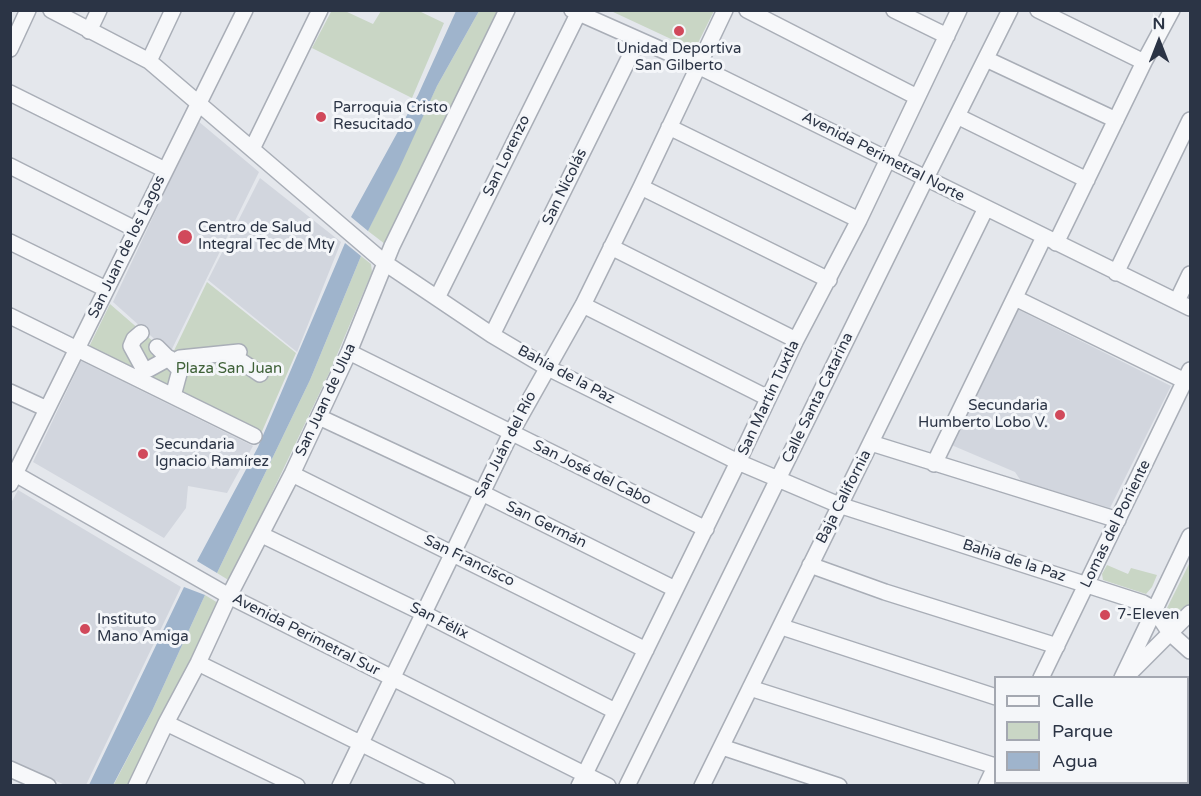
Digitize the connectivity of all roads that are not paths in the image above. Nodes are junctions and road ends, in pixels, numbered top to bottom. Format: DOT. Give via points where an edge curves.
graph roads {
  1 [pos="28,10"];
  2 [pos="51,10"];
  3 [pos="99,10"];
  4 [pos="173,10"];
  5 [pos="245,10"];
  6 [pos="320,10"];
  7 [pos="507,10"];
  8 [pos="725,10"];
  9 [pos="747,10"];
  10 [pos="894,10"];
  11 [pos="960,10"];
  12 [pos="1010,10"];
  13 [pos="1038,10"];
  14 [pos="1172,10"];
  15 [pos="575,12"];
  16 [pos="89,31"];
  17 [pos="947,36"];
  18 [pos="638,40"];
  19 [pos="10,49"];
  20 [pos="986,59"];
  21 [pos="148,61"];
  22 [pos="1144,62"];
  23 [pos="699,66"];
  24 [pos="10,93"];
  25 [pos="917,97"];
  26 [pos="199,102"];
  27 [pos="957,116"];
  28 [pos="1116,120"];
  29 [pos="1191,120"];
  30 [pos="669,127"];
  31 [pos="252,149"];
  32 [pos="889,159"];
  33 [pos="10,166"];
  34 [pos="165,170"];
  35 [pos="926,178"];
  36 [pos="1087,180"];
  37 [pos="641,187"];
  38 [pos="986,208"];
  39 [pos="859,220"];
  40 [pos="135,229"];
  41 [pos="1050,240"];
  42 [pos="10,242"];
  43 [pos="611,247"];
  44 [pos="386,263"];
  45 [pos="1116,273"];
  46 [pos="1191,274"];
  47 [pos="829,280"];
  48 [pos="106,289"];
  49 [pos="436,298"];
  50 [pos="1015,298"];
  51 [pos="583,305"];
  52 [pos="1184,305"];
  53 [pos="10,316"];
  54 [pos="141,333"];
  55 [pos="492,335"];
  56 [pos="796,340"];
  57 [pos="157,347"];
  58 [pos="76,349"];
  59 [pos="349,352"];
  60 [pos="171,360"];
  61 [pos="546,367"];
  62 [pos="260,374"];
  63 [pos="1188,376"];
  64 [pos="10,392"];
  65 [pos="173,396"];
  66 [pos="768,398"];
  67 [pos="47,409"];
  68 [pos="319,417"];
  69 [pos="512,433"];
  70 [pos="254,436"];
  71 [pos="871,443"];
  72 [pos="738,462"];
  73 [pos="934,464"];
  74 [pos="292,474"];
  75 [pos="12,476"];
  76 [pos="778,478"];
  77 [pos="482,493"];
  78 [pos="839,505"];
  79 [pos="1118,520"];
  80 [pos="705,529"];
  81 [pos="262,535"];
  82 [pos="1191,536"];
  83 [pos="453,553"];
  84 [pos="810,565"];
  85 [pos="1086,585"];
  86 [pos="675,589"];
  87 [pos="229,596"];
  88 [pos="1155,609"];
  89 [pos="423,613"];
  90 [pos="1191,613"];
  91 [pos="782,627"];
  92 [pos="1170,633"];
  93 [pos="1057,646"];
  94 [pos="646,650"];
  95 [pos="1191,651"];
  96 [pos="198,663"];
  97 [pos="1042,676"];
  98 [pos="1125,676"];
  99 [pos="1126,676"];
  100 [pos="392,678"];
  101 [pos="750,688"];
  102 [pos="994,696"];
  103 [pos="615,711"];
  104 [pos="166,723"];
  105 [pos="361,744"];
  106 [pos="722,747"];
  107 [pos="994,766"];
  108 [pos="994,768"];
  109 [pos="10,769"];
  110 [pos="582,780"];
  111 [pos="48,786"];
  112 [pos="136,786"];
  113 [pos="297,786"];
  114 [pos="340,786"];
  115 [pos="447,786"];
  116 [pos="608,786"];
  117 [pos="627,786"];
  118 [pos="702,786"];
  119 [pos="839,786"];
  120 [pos="986,786"];
  1 -- 19 [label="street"];
  2 -- 16 [label="street, Bahía de la Paz"];
  3 -- 16 [label="street"];
  4 -- 21 [label="street"];
  5 -- 26 [label="street, San Juan de los Lagos"];
  6 -- 31 [label="street"];
  7 -- 44 [label="street, San Juan de Ulua"];
  8 -- 23 [label="street, San Juán del Río"];
  9 -- 25 [label="street"];
  10 -- 17 [label="street"];
  11 -- 17 [label="street, San Martín Tuxtla"];
  12 -- 20 [label="street, Calle Santa Catarina"];
  13 -- 22 [label="street"];
  14 -- 22 [label="street"];
  15 -- 18 [label="street, Avenida Perimetral Norte"];
  15 -- 49 [label="street, San Lorenzo"];
  16 -- 21 [label="street, Bahía de la Paz"];
  17 -- 25 [label="street, San Martín Tuxtla"];
  18 -- 23 [label="street, Avenida Perimetral Norte"];
  18 -- 55 [label="street, San Nicolás"];
  20 -- 27 [label="street, Calle Santa Catarina"];
  20 -- 28 [label="street"];
  21 -- 26 [label="street, Bahía de la Paz"];
  22 -- 28 [label="street"];
  23 -- 30 [label="street, San Juán del Río"];
  23 -- 32 [label="street, Avenida Perimetral Norte"];
  24 -- 34 [label="street"];
  25 -- 32 [label="street, San Martín Tuxtla"];
  26 -- 31 [label="street, Bahía de la Paz"];
  26 -- 34 [label="street, San Juan de los Lagos"];
  27 -- 35 [label="street, Calle Santa Catarina"];
  27 -- 36 [label="street"];
  28 -- 36 [label="street"];
  29 -- 45 [label="street"];
  30 -- 37 [label="street, San Juán del Río"];
  30 -- 39 [label="street"];
  31 -- 44 [label="street, Bahía de la Paz"];
  32 -- 35 [label="street, Avenida Perimetral Norte"];
  32 -- 39 [label="street, San Martín Tuxtla"];
  33 -- 40 [label="street"];
  34 -- 40 [label="street, San Juan de los Lagos"];
  35 -- 38 [label="street, Avenida Perimetral Norte"];
  35 -- 76 [label="street, Calle Santa Catarina"];
  36 -- 41 [label="street"];
  37 -- 43 [label="street, San Juán del Río"];
  37 -- 47 [label="street"];
  38 -- 41 [label="street, Avenida Perimetral Norte"];
  38 -- 71 [label="street, Baja California"];
  39 -- 47 [label="street, San Martín Tuxtla"];
  40 -- 48 [label="street, San Juan de los Lagos"];
  41 -- 45 [label="street, Avenida Perimetral Norte"];
  41 -- 50 [label="street"];
  42 -- 48 [label="street"];
  43 -- 51 [label="street, San Juán del Río"];
  43 -- 56 [label="street"];
  44 -- 49 [label="street, Bahía de la Paz"];
  44 -- 59 [label="street, San Juan de Ulua"];
  45 -- 52 [label="street, Avenida Perimetral Norte"];
  46 -- 52 [label="street"];
  47 -- 56 [label="street, San Martín Tuxtla"];
  48 -- 58 [label="street, San Juan de los Lagos"];
  49 -- 55 [label="street, Bahía de la Paz"];
  50 -- 63 [label="street"];
  50 -- 73 [label="street"];
  51 -- 61 [label="street, San Juán del Río"];
  51 -- 66 [label="street"];
  53 -- 58 [label="street"];
  54 -- 60 [label="street" via="131,346 143,368"];
  55 -- 61 [label="street, Bahía de la Paz"];
  56 -- 66 [label="street, San Martín Tuxtla"];
  57 -- 60 [label="street"];
  58 -- 65 [label="street"];
  58 -- 67 [label="street, San Juan de los Lagos"];
  59 -- 68 [label="street, San Juan de Ulua"];
  59 -- 69 [label="street, San José del Cabo"];
  60 -- 62 [label="street" via="234,353"];
  60 -- 65 [label="street" via="180,370"];
  61 -- 69 [label="street, San Juán del Río"];
  61 -- 72 [label="street, Bahía de la Paz"];
  63 -- 79 [label="street, Lomas del Poniente"];
  64 -- 67 [label="street"];
  65 -- 70 [label="street"];
  66 -- 72 [label="street, San Martín Tuxtla"];
  67 -- 75 [label="street, San Juan de los Lagos"];
  68 -- 74 [label="street, San Juan de Ulua"];
  68 -- 77 [label="street, San Germán"];
  69 -- 77 [label="street, San Juán del Río"];
  69 -- 80 [label="street, San José del Cabo"];
  71 -- 73 [label="street"];
  71 -- 78 [label="street, Baja California"];
  72 -- 76 [label="street, Bahía de la Paz"];
  72 -- 80 [label="street, San Martín Tuxtla"];
  73 -- 79 [label="street"];
  74 -- 81 [label="street, San Juan de Ulua"];
  74 -- 83 [label="street, San Francisco"];
  75 -- 87 [label="street, Avenida Perimetral Sur"];
  76 -- 78 [label="street, Bahía de la Paz"];
  76 -- 117 [label="street, Calle Santa Catarina"];
  77 -- 83 [label="street, San Juán del Río"];
  77 -- 86 [label="street, San Germán"];
  78 -- 84 [label="street, Baja California"];
  78 -- 85 [label="street, Bahía de la Paz"];
  79 -- 85 [label="street, Lomas del Poniente"];
  80 -- 86 [label="street, San Martín Tuxtla"];
  81 -- 87 [label="street, San Juan de Ulua"];
  81 -- 89 [label="street, San Félix"];
  82 -- 88 [label="street"];
  83 -- 89 [label="street, San Juán del Río"];
  83 -- 94 [label="street, San Francisco"];
  84 -- 91 [label="street, Baja California"];
  84 -- 93 [label="street"];
  85 -- 88 [label="street, Bahía de la Paz"];
  85 -- 93 [label="street, Lomas del Poniente"];
  86 -- 94 [label="street, San Martín Tuxtla"];
  87 -- 96 [label="street, San Juan de Ulua"];
  87 -- 100 [label="street, Avenida Perimetral Sur"];
  88 -- 92 [label="street"];
  88 -- 98 [label="street"];
  89 -- 100 [label="street, San Juán del Río"];
  89 -- 103 [label="street, San Félix"];
  90 -- 92 [label="street"];
  91 -- 101 [label="street, Baja California"];
  91 -- 102 [label="street"];
  92 -- 95 [label="street"];
  92 -- 99 [label="street"];
  93 -- 97 [label="street, Lomas del Poniente"];
  94 -- 103 [label="street, San Martín Tuxtla"];
  96 -- 104 [label="street, San Juan de Ulua"];
  96 -- 105 [label="street"];
  100 -- 105 [label="street, San Juán del Río"];
  100 -- 110 [label="street, Avenida Perimetral Sur"];
  101 -- 106 [label="street, Baja California"];
  101 -- 107 [label="street"];
  103 -- 110 [label="street, San Martín Tuxtla"];
  104 -- 112 [label="street, San Juan de Ulua"];
  104 -- 113 [label="street"];
  105 -- 114 [label="street, San Juán del Río"];
  105 -- 115 [label="street"];
  106 -- 118 [label="street, Baja California"];
  106 -- 119 [label="street"];
  108 -- 120 [label="street"];
  109 -- 111 [label="street"];
  110 -- 116 [label="street, Avenida Perimetral Sur"];
}
